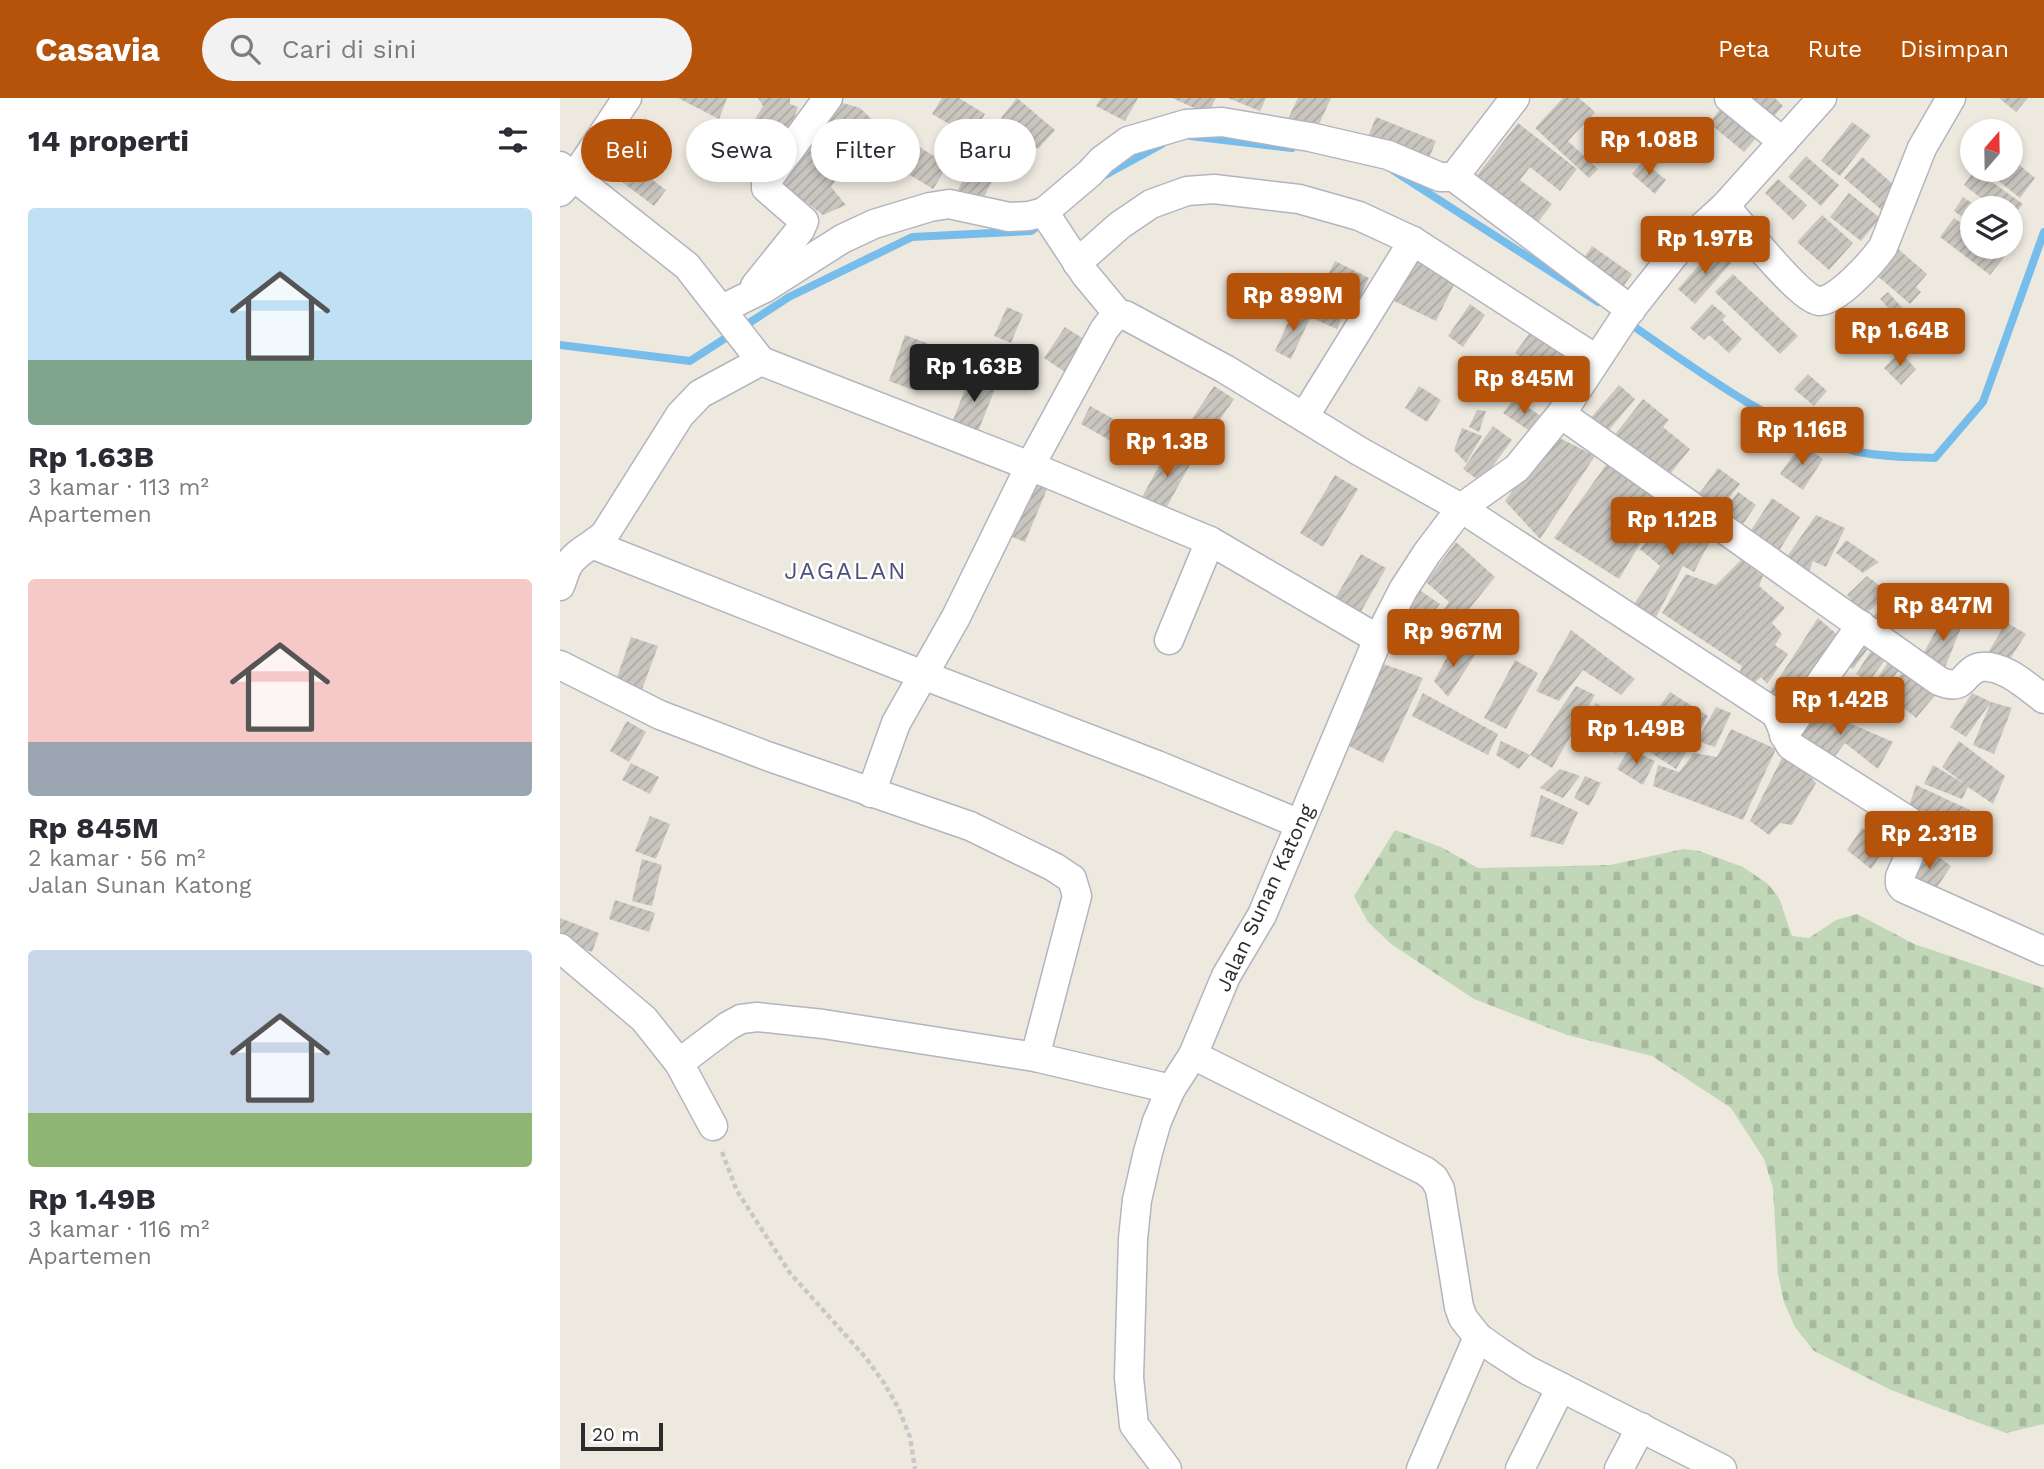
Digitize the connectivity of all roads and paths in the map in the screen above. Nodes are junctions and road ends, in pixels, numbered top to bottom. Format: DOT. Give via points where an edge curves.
graph roads {
  1 [pos="627,98"];
  2 [pos="828,98"];
  3 [pos="1515,98"];
  4 [pos="1729,98"];
  5 [pos="1822,98"];
  6 [pos="1951,98"];
  7 [pos="1783,142"];
  8 [pos="1454,177"];
  9 [pos="565,178"];
  10 [pos="1725,205"];
  11 [pos="1046,215"];
  12 [pos="1413,241"];
  13 [pos="1073,256"];
  14 [pos="732,308"];
  15 [pos="1629,312"];
  16 [pos="1119,315"];
  17 [pos="1600,355"];
  18 [pos="757,356"];
  19 [pos="1561,414"];
  20 [pos="1304,417"];
  21 [pos="1030,466"];
  22 [pos="1461,508"];
  23 [pos="1210,541"];
  24 [pos="594,545"];
  25 [pos="560,586"];
  26 [pos="1860,625"];
  27 [pos="1378,639"];
  28 [pos="1170,640"];
  29 [pos="560,665"];
  30 [pos="922,675"];
  31 [pos="2044,699"];
  32 [pos="1784,735"];
  33 [pos="871,793"];
  34 [pos="1300,824"];
  35 [pos="560,948"];
  36 [pos="2044,951"];
  37 [pos="1193,1055"];
  38 [pos="1035,1057"];
  39 [pos="679,1063"];
  40 [pos="1171,1089"];
  41 [pos="713,1126"];
  42 [pos="1478,1337"];
  43 [pos="1561,1387"];
  44 [pos="1640,1427"];
  45 [pos="915,1469"];
  46 [pos="1167,1469"];
  47 [pos="1421,1469"];
  48 [pos="1520,1469"];
  49 [pos="1619,1469"];
  50 [pos="1723,1469"];
  1 -- 9 [label="street"];
  2 -- 14 [label="street" via="765,182 766,188 804,221 800,230"];
  3 -- 8 [label="street"];
  4 -- 7 [label="street"];
  5 -- 7 [label="street, Jalan Sunan Katong"];
  6 -- 10 [label="street" via="1922,148 1875,260 1826,300 1809,297"];
  7 -- 10 [label="street, Jalan Sunan Katong"];
  8 -- 11 [label="street" via="1440,177 1388,155 1310,137 1222,122 1186,124 1128,141"];
  8 -- 15 [label="street"];
  9 -- 14 [label="street" via="687,266"];
  10 -- 15 [label="street, Jalan Sunan Katong" via="1681,246"];
  11 -- 13 [label="street"];
  11 -- 14 [label="street" via="1009,217 949,204 930,207 842,239"];
  12 -- 13 [label="street" via="1359,216 1310,201 1201,190 1151,204"];
  12 -- 17 [label="street"];
  12 -- 20 [label="street"];
  13 -- 16 [label="street"];
  14 -- 18 [label="street"];
  15 -- 17 [label="street, Jalan Sunan Katong"];
  16 -- 20 [label="street" via="1226,369"];
  16 -- 21 [label="street" via="1104,330"];
  17 -- 19 [label="street, Jalan Sunan Katong"];
  18 -- 21 [label="street"];
  18 -- 24 [label="street" via="701,394 680,415"];
  19 -- 22 [label="street, Jalan Sunan Katong" via="1517,468"];
  19 -- 26 [label="street"];
  20 -- 22 [label="street"];
  21 -- 23 [label="street"];
  21 -- 30 [label="street" via="956,617"];
  22 -- 27 [label="street, Jalan Sunan Katong" via="1403,590"];
  22 -- 32 [label="street" via="1775,712"];
  23 -- 27 [label="street"];
  23 -- 28 [label="street"];
  24 -- 25 [label="street" via="569,564"];
  24 -- 30 [label="street"];
  26 -- 31 [label="street" via="1939,681 1960,684 1977,668 1985,667 2011,675"];
  26 -- 32 [label="street"];
  27 -- 34 [label="street, Jalan Sunan Katong"];
  29 -- 33 [label="street" via="660,715"];
  30 -- 33 [label="street" via="896,723"];
  30 -- 34 [label="street"];
  32 -- 36 [label="street" via="1791,746 1909,821 1914,838 1900,877 1903,888"];
  33 -- 38 [label="street" via="970,826 1064,872 1076,884 1077,895"];
  34 -- 37 [label="street, Jalan Sunan Katong" via="1262,915 1226,976"];
  35 -- 39 [label="street" via="644,1019"];
  37 -- 40 [label="street, Jalan Sunan Katong"];
  37 -- 42 [label="street" via="1402,1157 1434,1178 1440,1189 1459,1307"];
  38 -- 39 [label="street" via="757,1017 728,1026"];
  38 -- 40 [label="street"];
  39 -- 41 [label="street"];
  40 -- 46 [label="street, Jalan Sunan Katong" via="1157,1121 1137,1200 1129,1366 1134,1425"];
  41 -- 45 [label="path" via="737,1191 790,1273 866,1357 898,1406 910,1437"];
  42 -- 43 [label="street"];
  42 -- 47 [label="street"];
  43 -- 44 [label="street"];
  43 -- 48 [label="street"];
  44 -- 49 [label="street"];
  44 -- 50 [label="street"];
}
